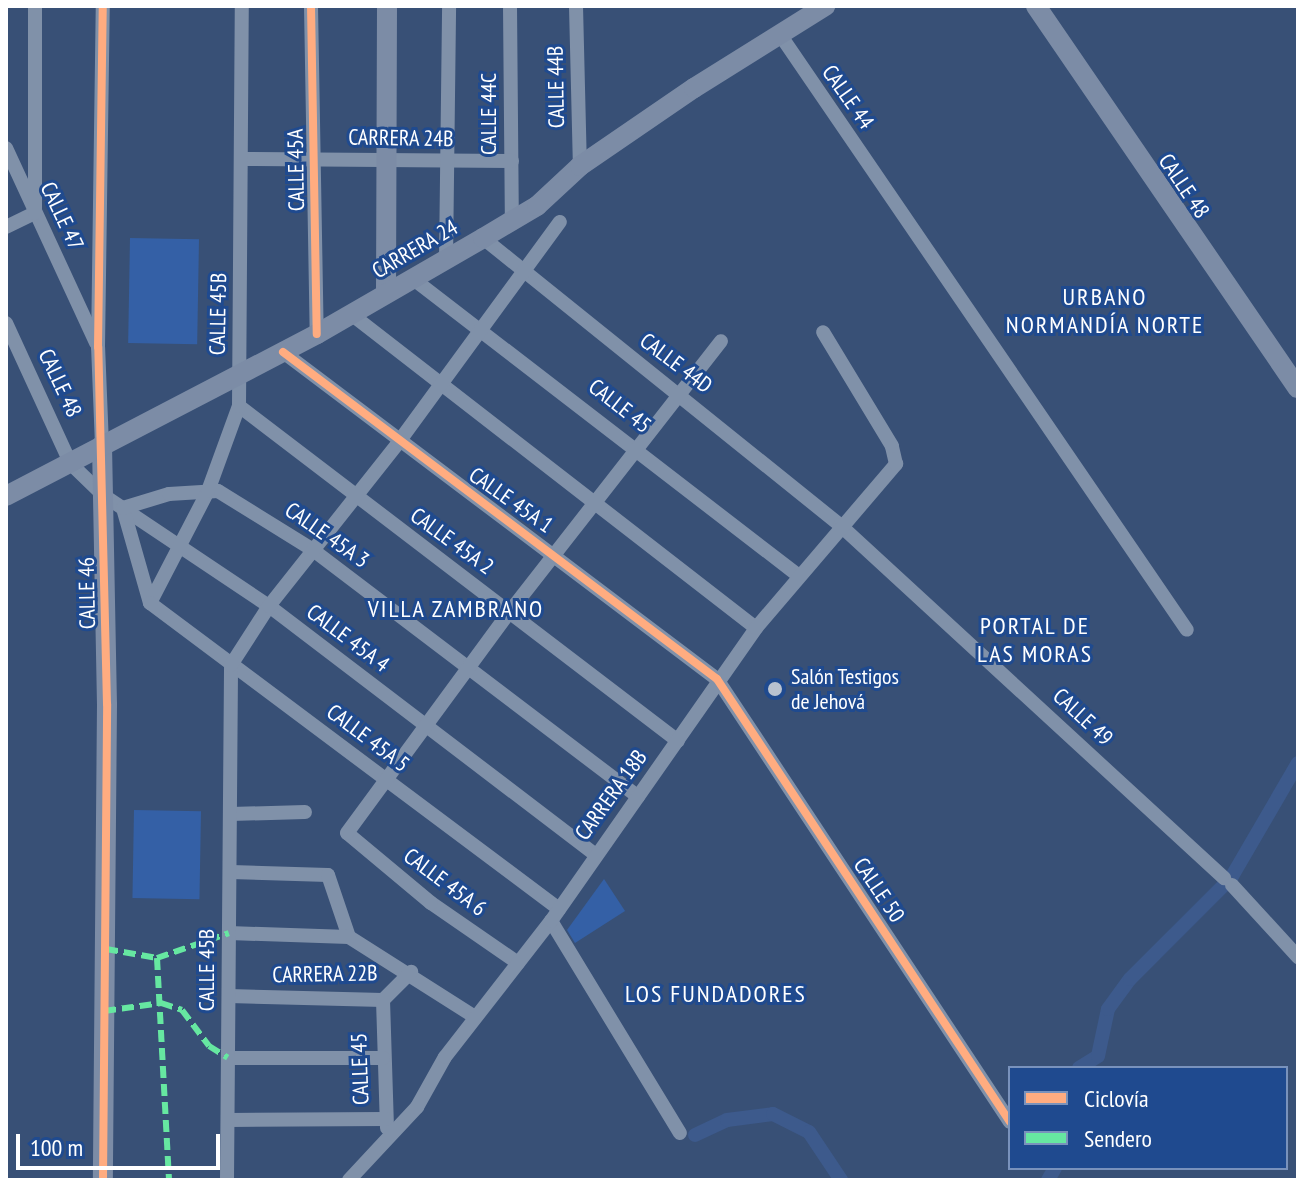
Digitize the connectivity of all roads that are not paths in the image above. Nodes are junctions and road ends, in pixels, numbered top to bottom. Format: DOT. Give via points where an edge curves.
graph roads {
  1 [pos="35,6"];
  2 [pos="103,6"];
  3 [pos="242,6"];
  4 [pos="311,6"];
  5 [pos="387,6"];
  6 [pos="449,6"];
  7 [pos="510,6"];
  8 [pos="576,6"];
  9 [pos="825,6"];
  10 [pos="1036,6"];
  11 [pos="781,36"];
  12 [pos="6,148"];
  13 [pos="241,159"];
  14 [pos="314,159"];
  15 [pos="385,159"];
  16 [pos="448,160"];
  17 [pos="512,161"];
  18 [pos="580,166"];
  19 [pos="35,213"];
  20 [pos="512,221"];
  21 [pos="560,222"];
  22 [pos="6,227"];
  23 [pos="483,238"];
  24 [pos="446,260"];
  25 [pos="523,275"];
  26 [pos="412,278"];
  27 [pos="386,293"];
  28 [pos="351,314"];
  29 [pos="6,323"];
  30 [pos="482,330"];
  31 [pos="823,332"];
  32 [pos="317,334"];
  33 [pos="721,341"];
  34 [pos="98,347"];
  35 [pos="283,352"];
  36 [pos="239,374"];
  37 [pos="443,383"];
  38 [pos="1298,388"];
  39 [pos="680,395"];
  40 [pos="239,406"];
  41 [pos="398,443"];
  42 [pos="102,445"];
  43 [pos="637,450"];
  44 [pos="71,464"];
  45 [pos="208,491"];
  46 [pos="7,492"];
  47 [pos="103,495"];
  48 [pos="355,496"];
  49 [pos="595,505"];
  50 [pos="123,508"];
  51 [pos="840,525"];
  52 [pos="180,544"];
  53 [pos="313,550"];
  54 [pos="554,553"];
  55 [pos="798,575"];
  56 [pos="150,603"];
  57 [pos="269,606"];
  58 [pos="511,610"];
  59 [pos="756,628"];
  60 [pos="1187,630"];
  61 [pos="231,665"];
  62 [pos="468,667"];
  63 [pos="717,679"];
  64 [pos="426,723"];
  65 [pos="678,741"];
  66 [pos="385,778"];
  67 [pos="638,797"];
  68 [pos="305,812"];
  69 [pos="231,814"];
  70 [pos="595,854"];
  71 [pos="231,872"];
  72 [pos="555,915"];
  73 [pos="229,933"];
  74 [pos="349,937"];
  75 [pos="1298,957"];
  76 [pos="518,963"];
  77 [pos="411,972"];
  78 [pos="229,996"];
  79 [pos="383,1000"];
  80 [pos="475,1017"];
  81 [pos="228,1058"];
  82 [pos="383,1058"];
  83 [pos="386,1119"];
  84 [pos="1008,1119"];
  85 [pos="229,1120"];
  86 [pos="680,1133"];
  87 [pos="388,1136"];
  88 [pos="103,1180"];
  89 [pos="227,1180"];
  90 [pos="349,1180"];
  1 -- 19 [label="street"];
  2 -- 34 [label="street, CALLE 46"];
  3 -- 13 [label="street, CALLE 45B"];
  4 -- 14 [label="street, CALLE 45A"];
  5 -- 15 [label="street"];
  6 -- 16 [label="street"];
  7 -- 17 [label="street, CALLE 44C"];
  8 -- 18 [label="street, CALLE 44B"];
  9 -- 11 [label="street, CARRERA 24"];
  10 -- 38 [label="street, CALLE 48"];
  11 -- 18 [label="street, CARRERA 24"];
  11 -- 60 [label="street, CALLE 44"];
  12 -- 19 [label="street, CALLE 47"];
  13 -- 14 [label="street, CARRERA 24B"];
  13 -- 36 [label="street, CALLE 45B"];
  14 -- 15 [label="street, CARRERA 24B"];
  14 -- 32 [label="street, CALLE 45A"];
  15 -- 16 [label="street, CARRERA 24B"];
  15 -- 27 [label="street"];
  16 -- 17 [label="street, CARRERA 24B"];
  16 -- 24 [label="street"];
  17 -- 20 [label="street, CALLE 44C"];
  18 -- 20 [label="street, CARRERA 24" via="537,206"];
  19 -- 22 [label="street"];
  19 -- 34 [label="street, CALLE 47"];
  20 -- 23 [label="street, CARRERA 24"];
  21 -- 25 [label="street"];
  23 -- 24 [label="street, CARRERA 24"];
  23 -- 25 [label="street, CALLE 44D"];
  24 -- 26 [label="street, CARRERA 24"];
  25 -- 30 [label="street"];
  25 -- 39 [label="street, CALLE 44D"];
  26 -- 27 [label="street, CARRERA 24"];
  26 -- 30 [label="street, CALLE 45"];
  27 -- 28 [label="street, CARRERA 24"];
  28 -- 32 [label="street, CARRERA 24"];
  28 -- 37 [label="street"];
  29 -- 44 [label="street, CALLE 48"];
  30 -- 37 [label="street"];
  30 -- 43 [label="street, CALLE 45"];
  31 -- 51 [label="street, CARRERA 18B" via="896,456 889,473"];
  32 -- 35 [label="street, CARRERA 24"];
  33 -- 39 [label="street"];
  34 -- 42 [label="street, CALLE 46"];
  35 -- 36 [label="street, CARRERA 24"];
  35 -- 41 [label="street, CALLE 45A 1"];
  36 -- 40 [label="street, CALLE 45B"];
  36 -- 42 [label="street, CARRERA 24"];
  37 -- 41 [label="street"];
  37 -- 49 [label="street"];
  39 -- 43 [label="street"];
  39 -- 51 [label="street, CALLE 44D"];
  40 -- 45 [label="street, CALLE 45B"];
  40 -- 48 [label="street, CALLE 45A 2"];
  41 -- 48 [label="street"];
  41 -- 54 [label="street, CALLE 45A 1"];
  42 -- 44 [label="street, CARRERA 24"];
  42 -- 47 [label="street, CALLE 46"];
  43 -- 49 [label="street"];
  43 -- 55 [label="street, CALLE 45"];
  44 -- 46 [label="street, CARRERA 24"];
  44 -- 47 [label="street, CALLE 45A 4"];
  45 -- 50 [label="street, CALLE 45A 3" via="169,494"];
  45 -- 52 [label="street, CALLE 45B"];
  45 -- 53 [label="street, CALLE 45A 3" via="234,498"];
  47 -- 50 [label="street, CALLE 45A 4"];
  47 -- 88 [label="street, CALLE 46"];
  48 -- 53 [label="street"];
  48 -- 58 [label="street, CALLE 45A 2"];
  49 -- 54 [label="street"];
  49 -- 59 [label="street"];
  50 -- 52 [label="street, CALLE 45A 4"];
  50 -- 56 [label="street"];
  51 -- 55 [label="street, CARRERA 18B"];
  51 -- 75 [label="street, CALLE 49" via="1228,881"];
  52 -- 56 [label="street, CALLE 45B"];
  52 -- 57 [label="street, CALLE 45A 4"];
  53 -- 57 [label="street"];
  53 -- 62 [label="street, CALLE 45A 3"];
  54 -- 58 [label="street"];
  54 -- 63 [label="street, CALLE 45A 1"];
  55 -- 59 [label="street, CARRERA 18B"];
  56 -- 61 [label="street, CALLE 45A 5"];
  57 -- 61 [label="street"];
  57 -- 64 [label="street, CALLE 45A 4"];
  58 -- 62 [label="street"];
  58 -- 65 [label="street, CALLE 45A 2"];
  59 -- 63 [label="street, CARRERA 18B"];
  61 -- 66 [label="street, CALLE 45A 5"];
  61 -- 69 [label="street, CALLE 45B"];
  62 -- 64 [label="street"];
  62 -- 67 [label="street, CALLE 45A 3"];
  63 -- 65 [label="street, CARRERA 18B"];
  63 -- 84 [label="street, CALLE 50"];
  64 -- 66 [label="street"];
  64 -- 70 [label="street, CALLE 45A 4"];
  65 -- 67 [label="street, CARRERA 18B"];
  66 -- 72 [label="street, CALLE 45A 5"];
  66 -- 76 [label="street, CALLE 45A 6" via="347,833 431,903"];
  67 -- 70 [label="street, CARRERA 18B"];
  68 -- 69 [label="street"];
  69 -- 71 [label="street, CALLE 45B"];
  70 -- 72 [label="street, CARRERA 18B"];
  71 -- 73 [label="street, CALLE 45B"];
  71 -- 74 [label="street" via="328,875"];
  72 -- 76 [label="street, CARRERA 18B"];
  72 -- 86 [label="street"];
  73 -- 74 [label="street"];
  73 -- 78 [label="street, CALLE 45B"];
  74 -- 77 [label="street"];
  76 -- 80 [label="street, CARRERA 18B"];
  77 -- 79 [label="street, CARRERA 22B"];
  77 -- 80 [label="street"];
  78 -- 79 [label="street, CARRERA 22B"];
  78 -- 81 [label="street, CALLE 45B"];
  79 -- 82 [label="street, CALLE 45"];
  80 -- 87 [label="street, CARRERA 18B" via="425,1094"];
  81 -- 82 [label="street"];
  81 -- 85 [label="street, CALLE 45B"];
  82 -- 83 [label="street, CALLE 45"];
  83 -- 85 [label="street"];
  83 -- 87 [label="street, CALLE 45"];
  85 -- 89 [label="street, CALLE 45B"];
  87 -- 90 [label="street, CARRERA 18B"];
}
